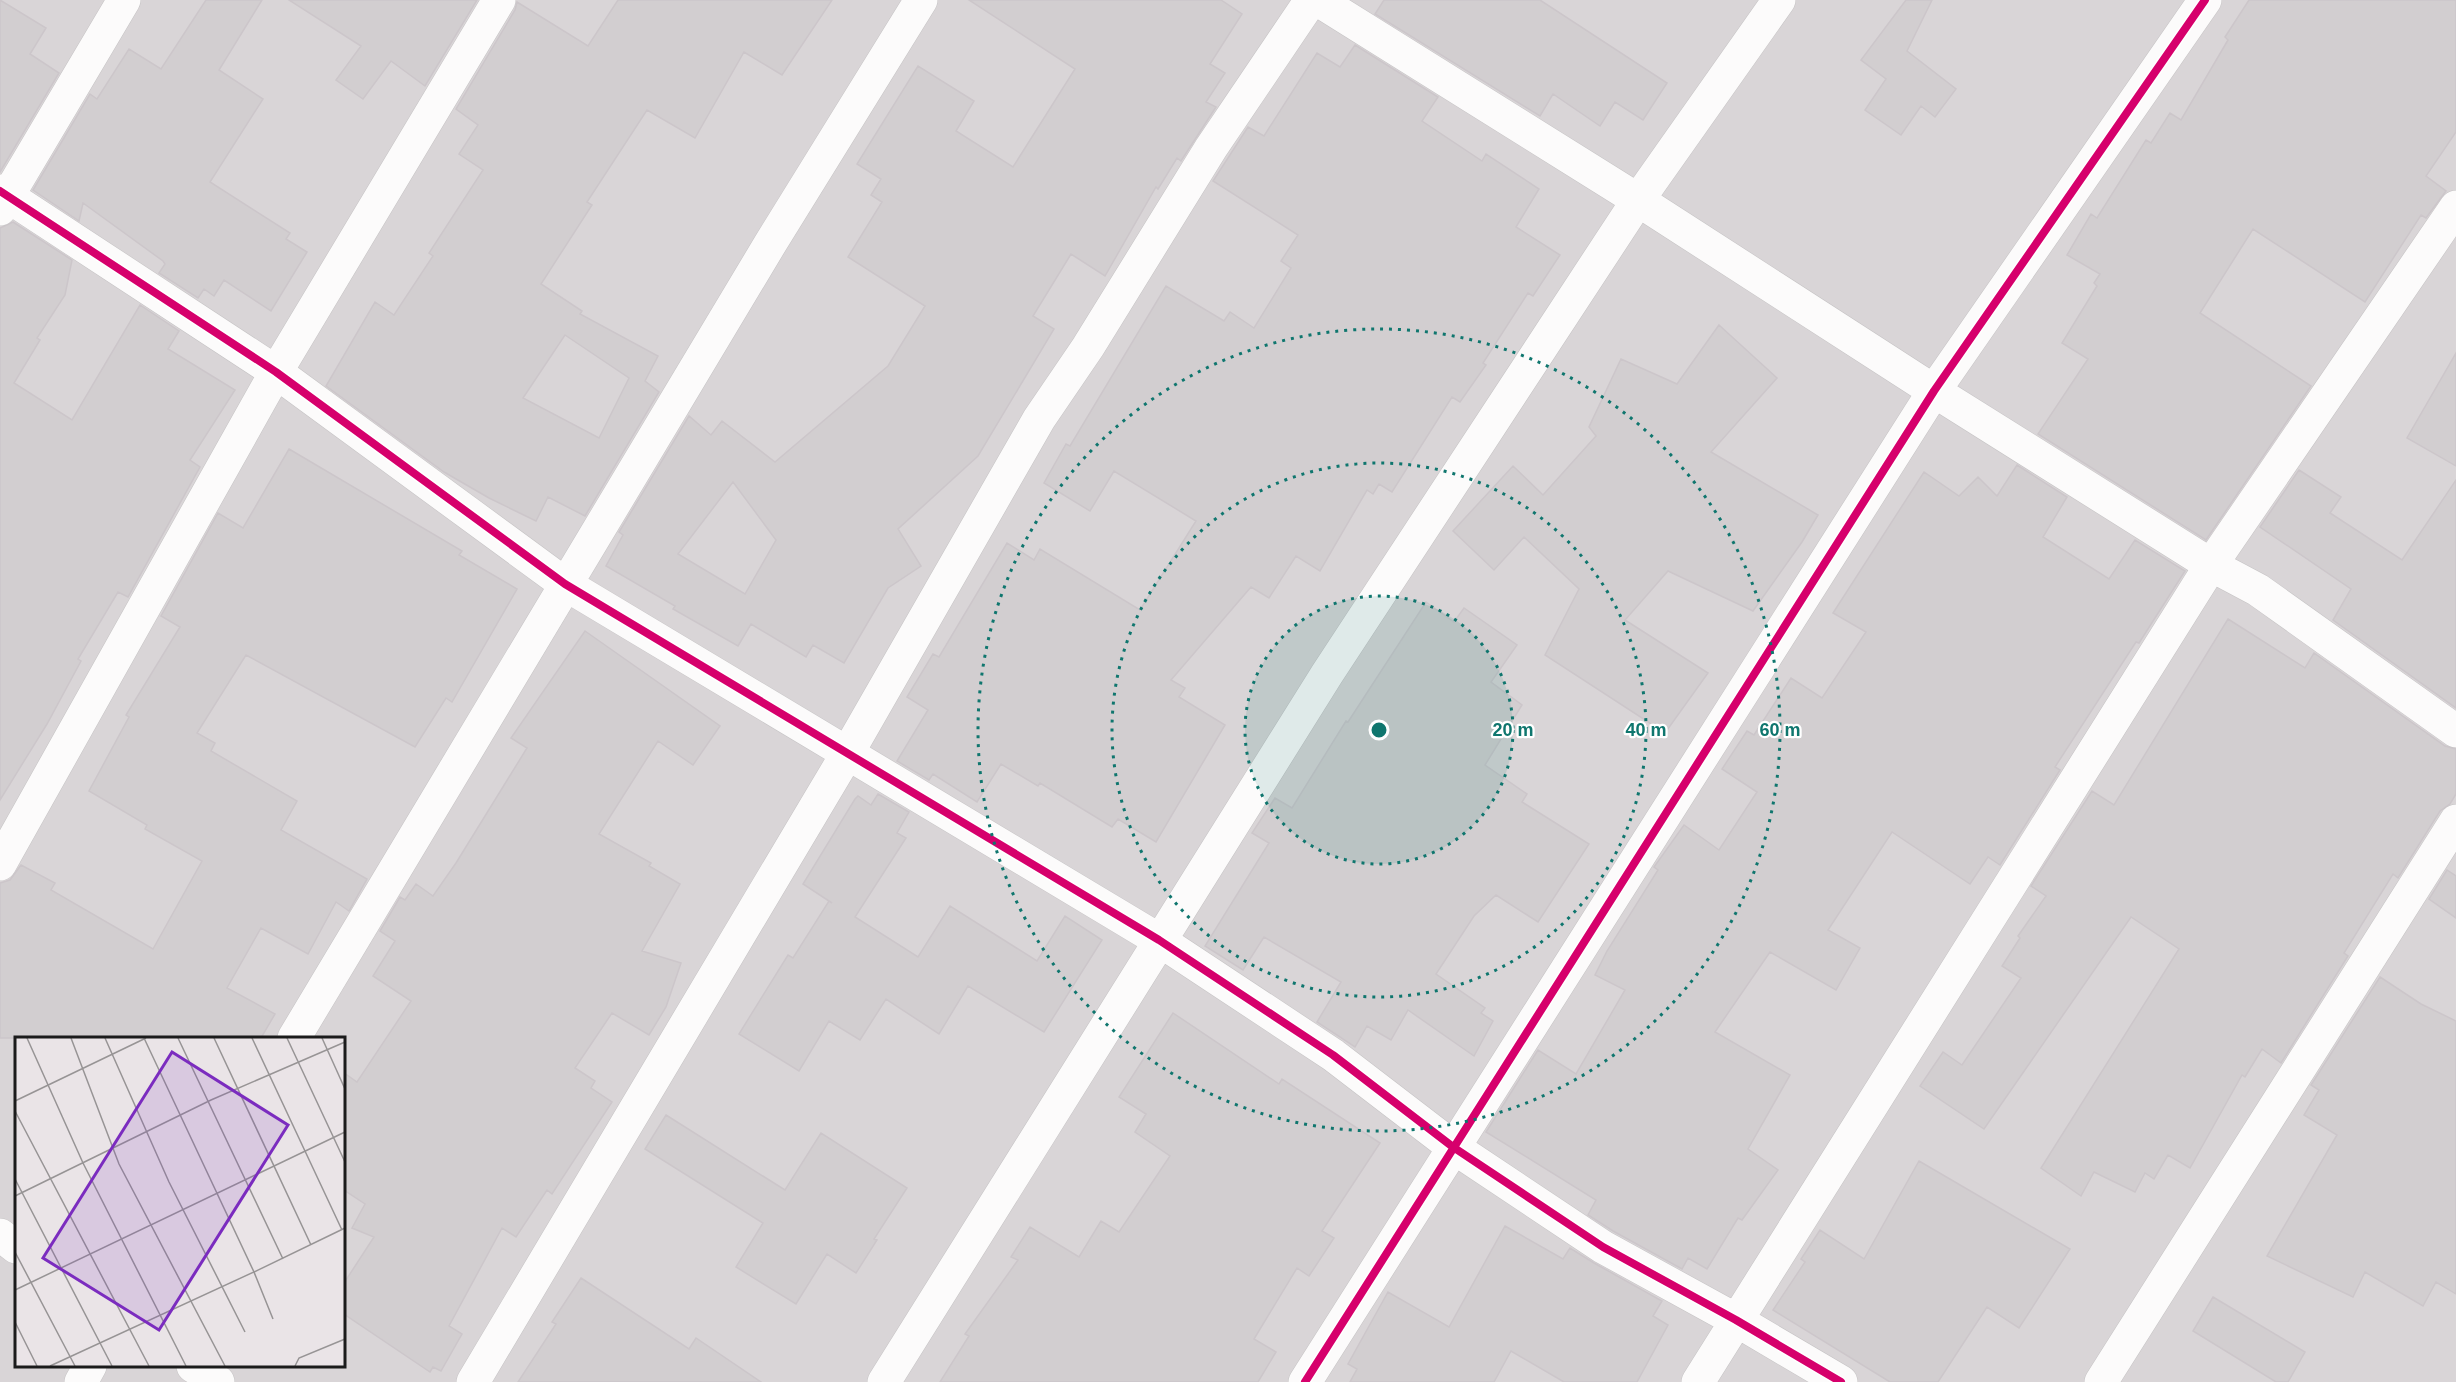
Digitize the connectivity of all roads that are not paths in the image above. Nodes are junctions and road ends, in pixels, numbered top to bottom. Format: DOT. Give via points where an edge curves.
graph roads {
  1 [pos="124,0"];
  2 [pos="499,0"];
  3 [pos="921,0"];
  4 [pos="1311,0"];
  5 [pos="1318,0"];
  6 [pos="1779,0"];
  7 [pos="2205,0"];
  8 [pos="3,198"];
  9 [pos="1638,200"];
  10 [pos="2456,207"];
  11 [pos="276,372"];
  12 [pos="1934,391"];
  13 [pos="2211,565"];
  14 [pos="565,584"];
  15 [pos="2456,731"];
  16 [pos="847,754"];
  17 [pos="2456,821"];
  18 [pos="0,864"];
  19 [pos="1159,940"];
  20 [pos="295,1037"];
  21 [pos="1453,1148"];
  22 [pos="0,1235"];
  23 [pos="15,1245"];
  24 [pos="1736,1320"];
  25 [pos="89,1367"];
  26 [pos="196,1367"];
  27 [pos="81,1382"];
  28 [pos="218,1382"];
  29 [pos="473,1382"];
  30 [pos="884,1382"];
  31 [pos="1305,1382"];
  32 [pos="1698,1382"];
  33 [pos="1841,1382"];
  34 [pos="2101,1382"];
  1 -- 8 [label="street"];
  2 -- 11 [label="street"];
  3 -- 14 [label="street"];
  4 -- 16 [label="street" via="1211,148 1039,419"];
  5 -- 9 [label="street"];
  6 -- 9 [label="street"];
  7 -- 12 [label="street"];
  8 -- 11 [label="street"];
  9 -- 12 [label="street"];
  9 -- 19 [label="street"];
  10 -- 13 [label="street"];
  11 -- 14 [label="street"];
  11 -- 18 [label="street"];
  12 -- 13 [label="street"];
  12 -- 21 [label="street"];
  13 -- 15 [label="street" via="2258,590"];
  13 -- 24 [label="street"];
  14 -- 16 [label="street"];
  14 -- 20 [label="street"];
  16 -- 19 [label="street"];
  16 -- 29 [label="street"];
  17 -- 34 [label="street"];
  19 -- 21 [label="street" via="1333,1055"];
  19 -- 30 [label="street"];
  21 -- 24 [label="street" via="1603,1246"];
  21 -- 31 [label="street"];
  22 -- 23 [label="street"];
  24 -- 32 [label="street"];
  24 -- 33 [label="street"];
  25 -- 27 [label="street"];
  26 -- 28 [label="street"];
}
